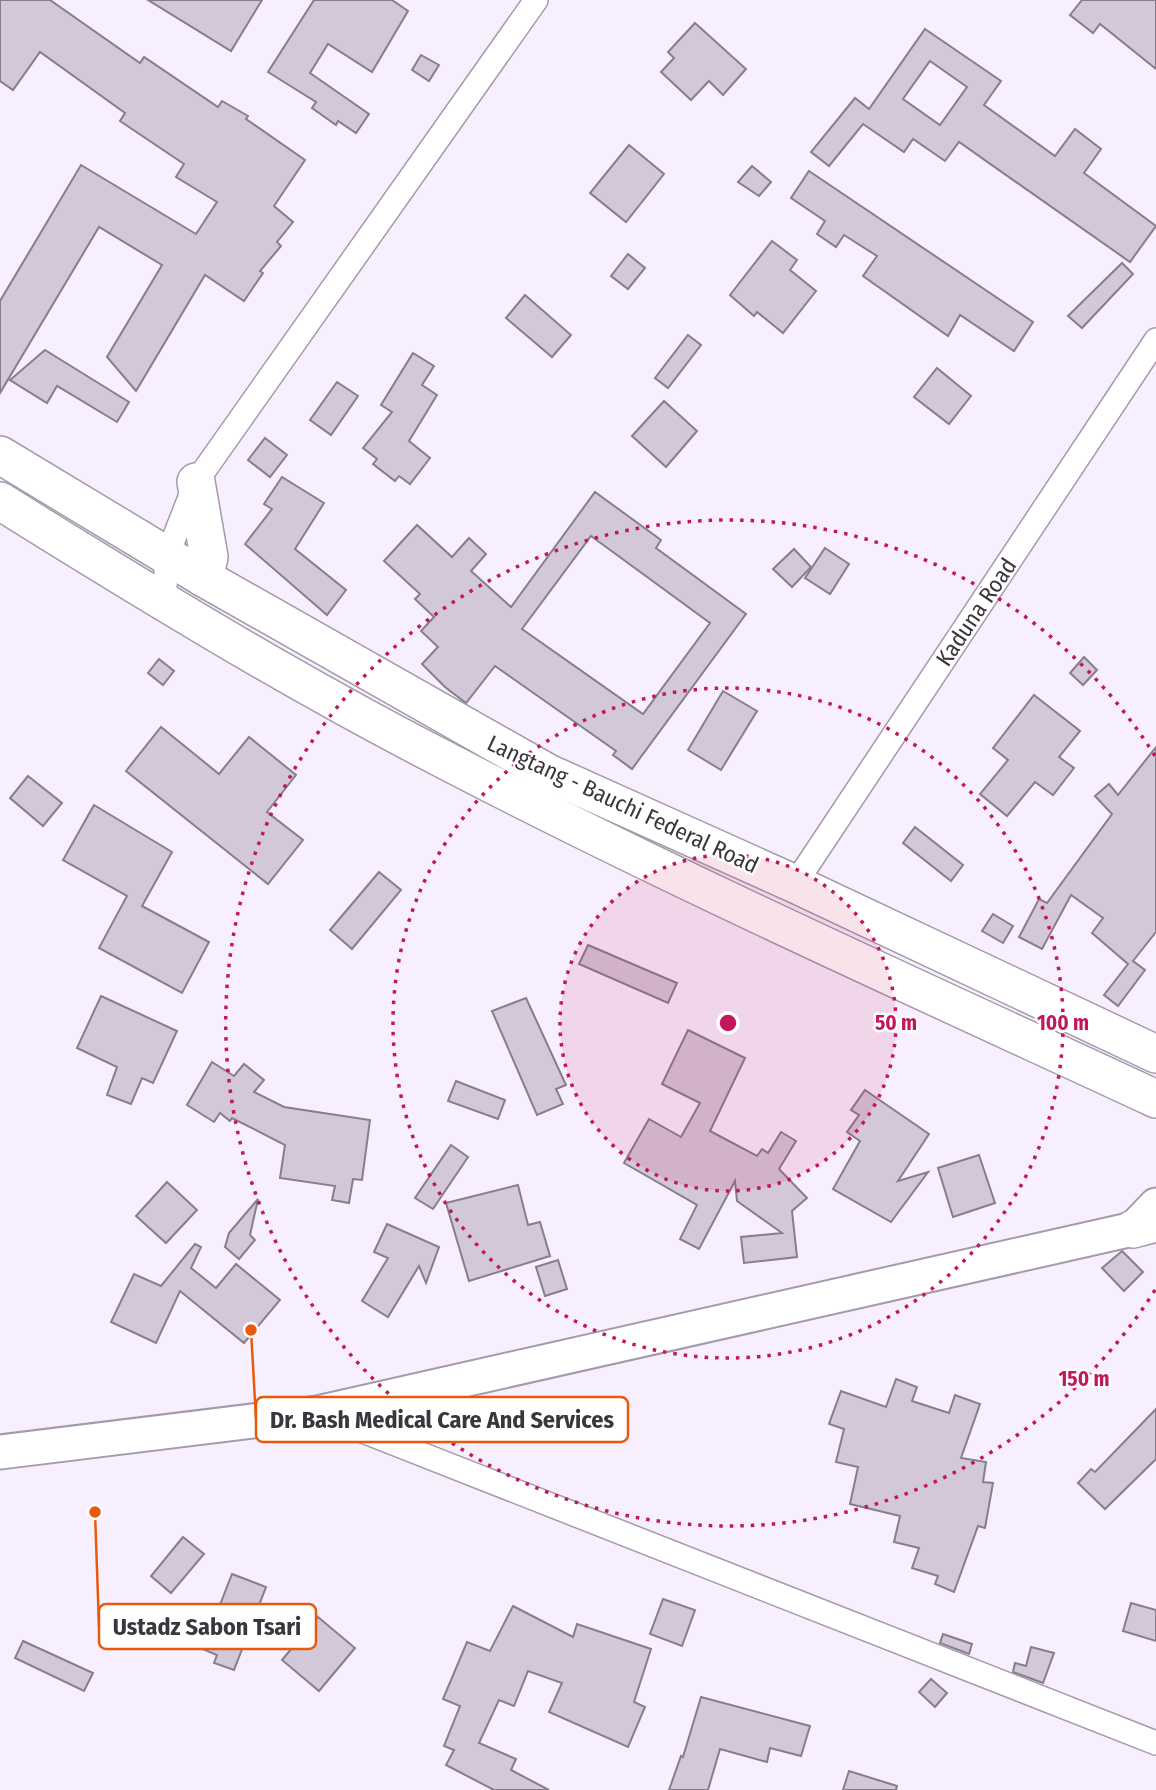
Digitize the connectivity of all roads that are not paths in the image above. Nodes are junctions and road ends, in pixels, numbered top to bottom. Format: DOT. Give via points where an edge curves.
graph roads {
  1 [pos="536,0"];
  2 [pos="1156,340"];
  3 [pos="0,456"];
  4 [pos="196,482"];
  5 [pos="0,501"];
  6 [pos="167,556"];
  7 [pos="204,578"];
  8 [pos="164,603"];
  9 [pos="795,884"];
  10 [pos="1156,1054"];
  11 [pos="1156,1099"];
  12 [pos="1148,1219"];
  13 [pos="317,1413"];
  14 [pos="0,1452"];
  15 [pos="1156,1743"];
  1 -- 4 [label="street"];
  2 -- 9 [label="street, Kaduna Road"];
  3 -- 6 [label="main road, Langtang - Bauchi Federal Road"];
  4 -- 6 [label="street"];
  4 -- 7 [label="main road" via="209,557"];
  5 -- 8 [label="main road, Langtang - Bauchi Federal Road"];
  6 -- 7 [label="main road, Langtang - Bauchi Federal Road"];
  6 -- 8 [label="street"];
  7 -- 9 [label="main road, Langtang - Bauchi Federal Road" via="548,773"];
  8 -- 11 [label="main road, Langtang - Bauchi Federal Road" via="440,758 780,924"];
  9 -- 10 [label="main road, Langtang - Bauchi Federal Road"];
  12 -- 13 [label="street"];
  13 -- 14 [label="street"];
  13 -- 15 [label="street"];
}
